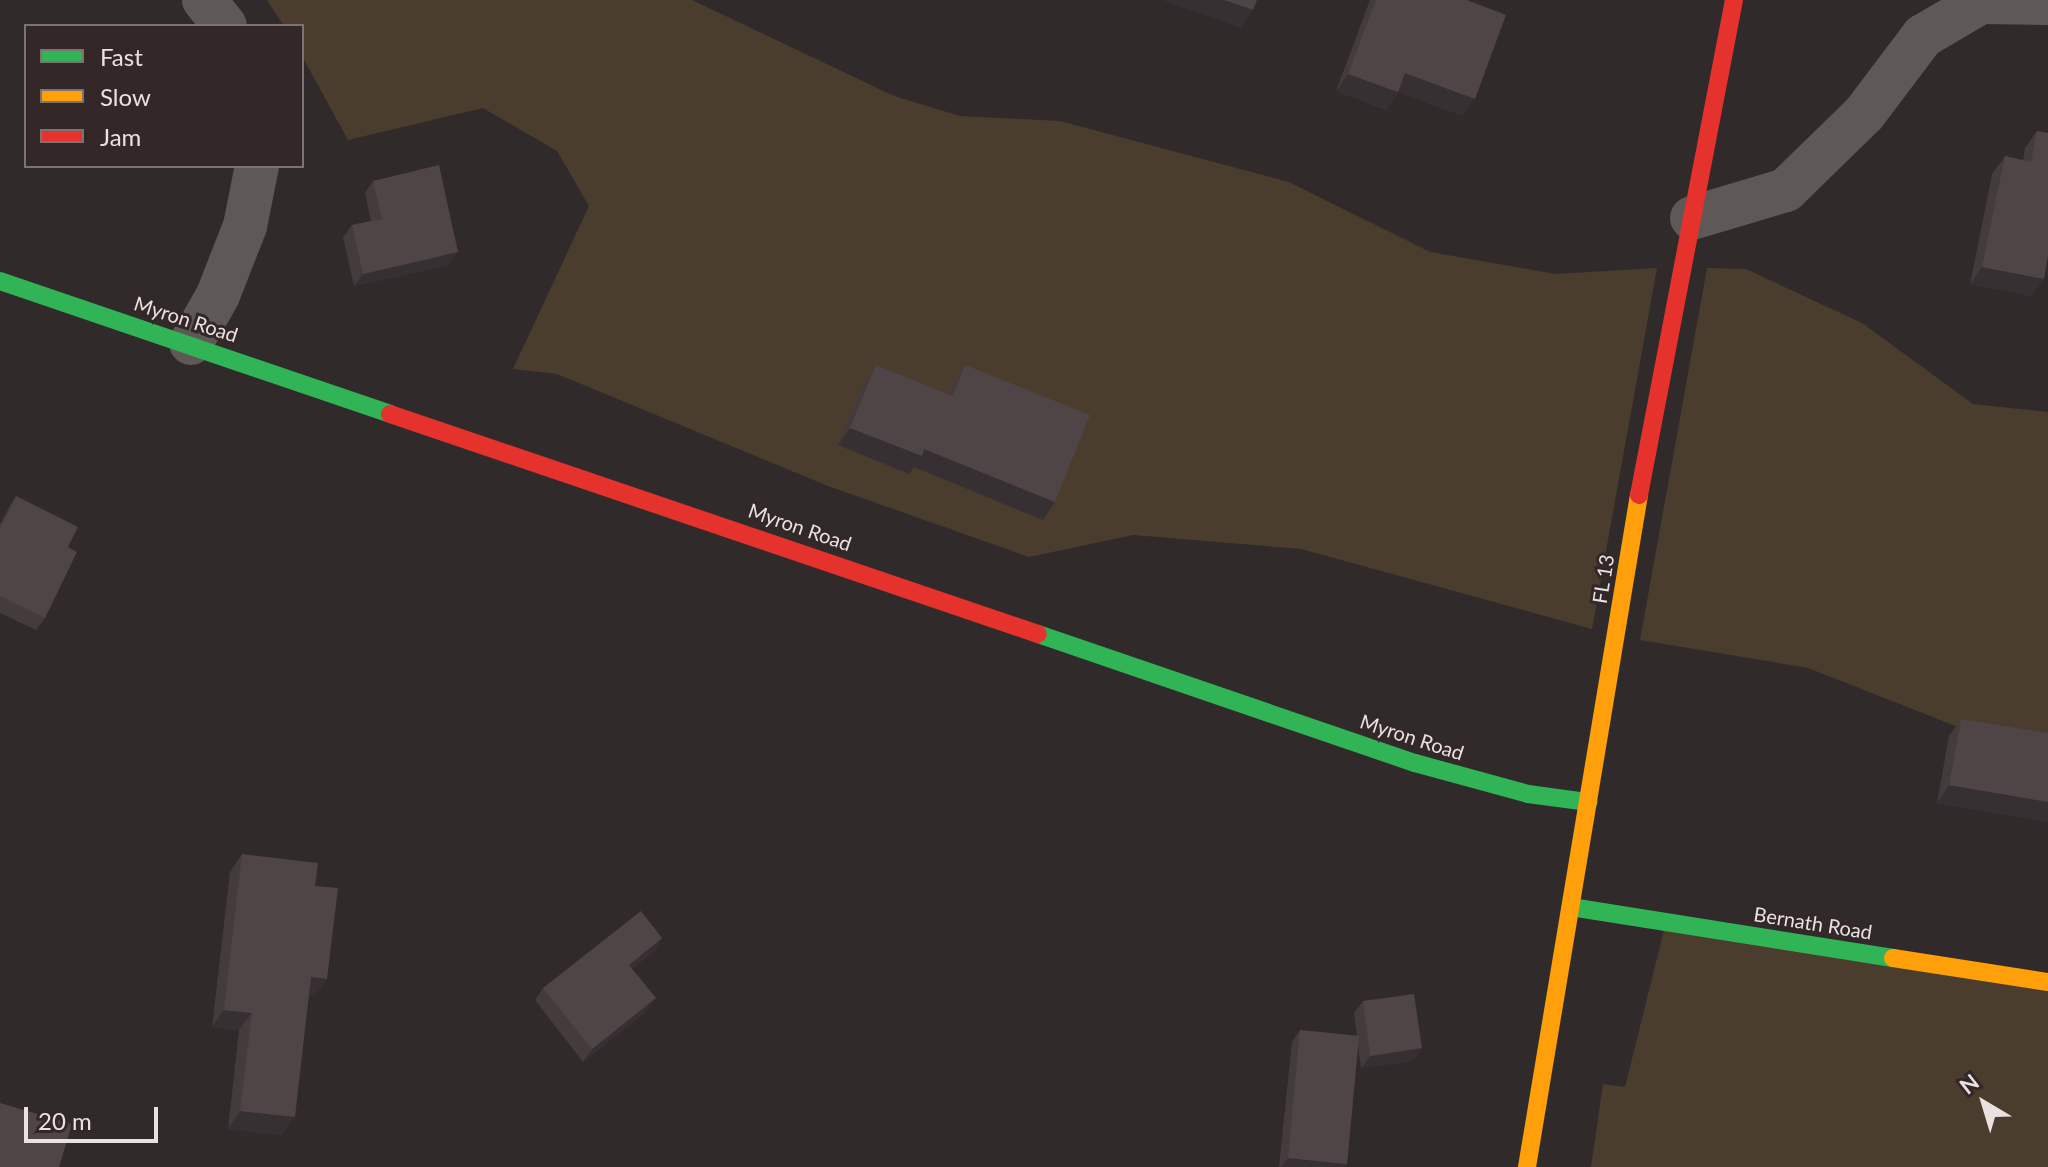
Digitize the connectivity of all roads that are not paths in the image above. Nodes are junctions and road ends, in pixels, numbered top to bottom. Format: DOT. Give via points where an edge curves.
graph roads {
  1 [pos="204,0"];
  2 [pos="1734,0"];
  3 [pos="2048,3"];
  4 [pos="223,24"];
  5 [pos="257,168"];
  6 [pos="1692,218"];
  7 [pos="0,281"];
  8 [pos="191,343"];
  9 [pos="1588,802"];
  10 [pos="1571,907"];
  11 [pos="2048,982"];
  12 [pos="1527,1167"];
  1 -- 4 [label="street"];
  2 -- 6 [label="street, FL 13"];
  3 -- 6 [label="street" via="1981,2 1923,36 1864,114 1786,190"];
  5 -- 8 [label="street" via="245,226 218,295"];
  6 -- 9 [label="street, FL 13" via="1651,424"];
  7 -- 8 [label="street, Myron Road"];
  8 -- 9 [label="street, Myron Road" via="1415,763 1528,794"];
  9 -- 10 [label="street, FL 13"];
  10 -- 11 [label="street, Bernath Road"];
  10 -- 12 [label="street, FL 13"];
}
